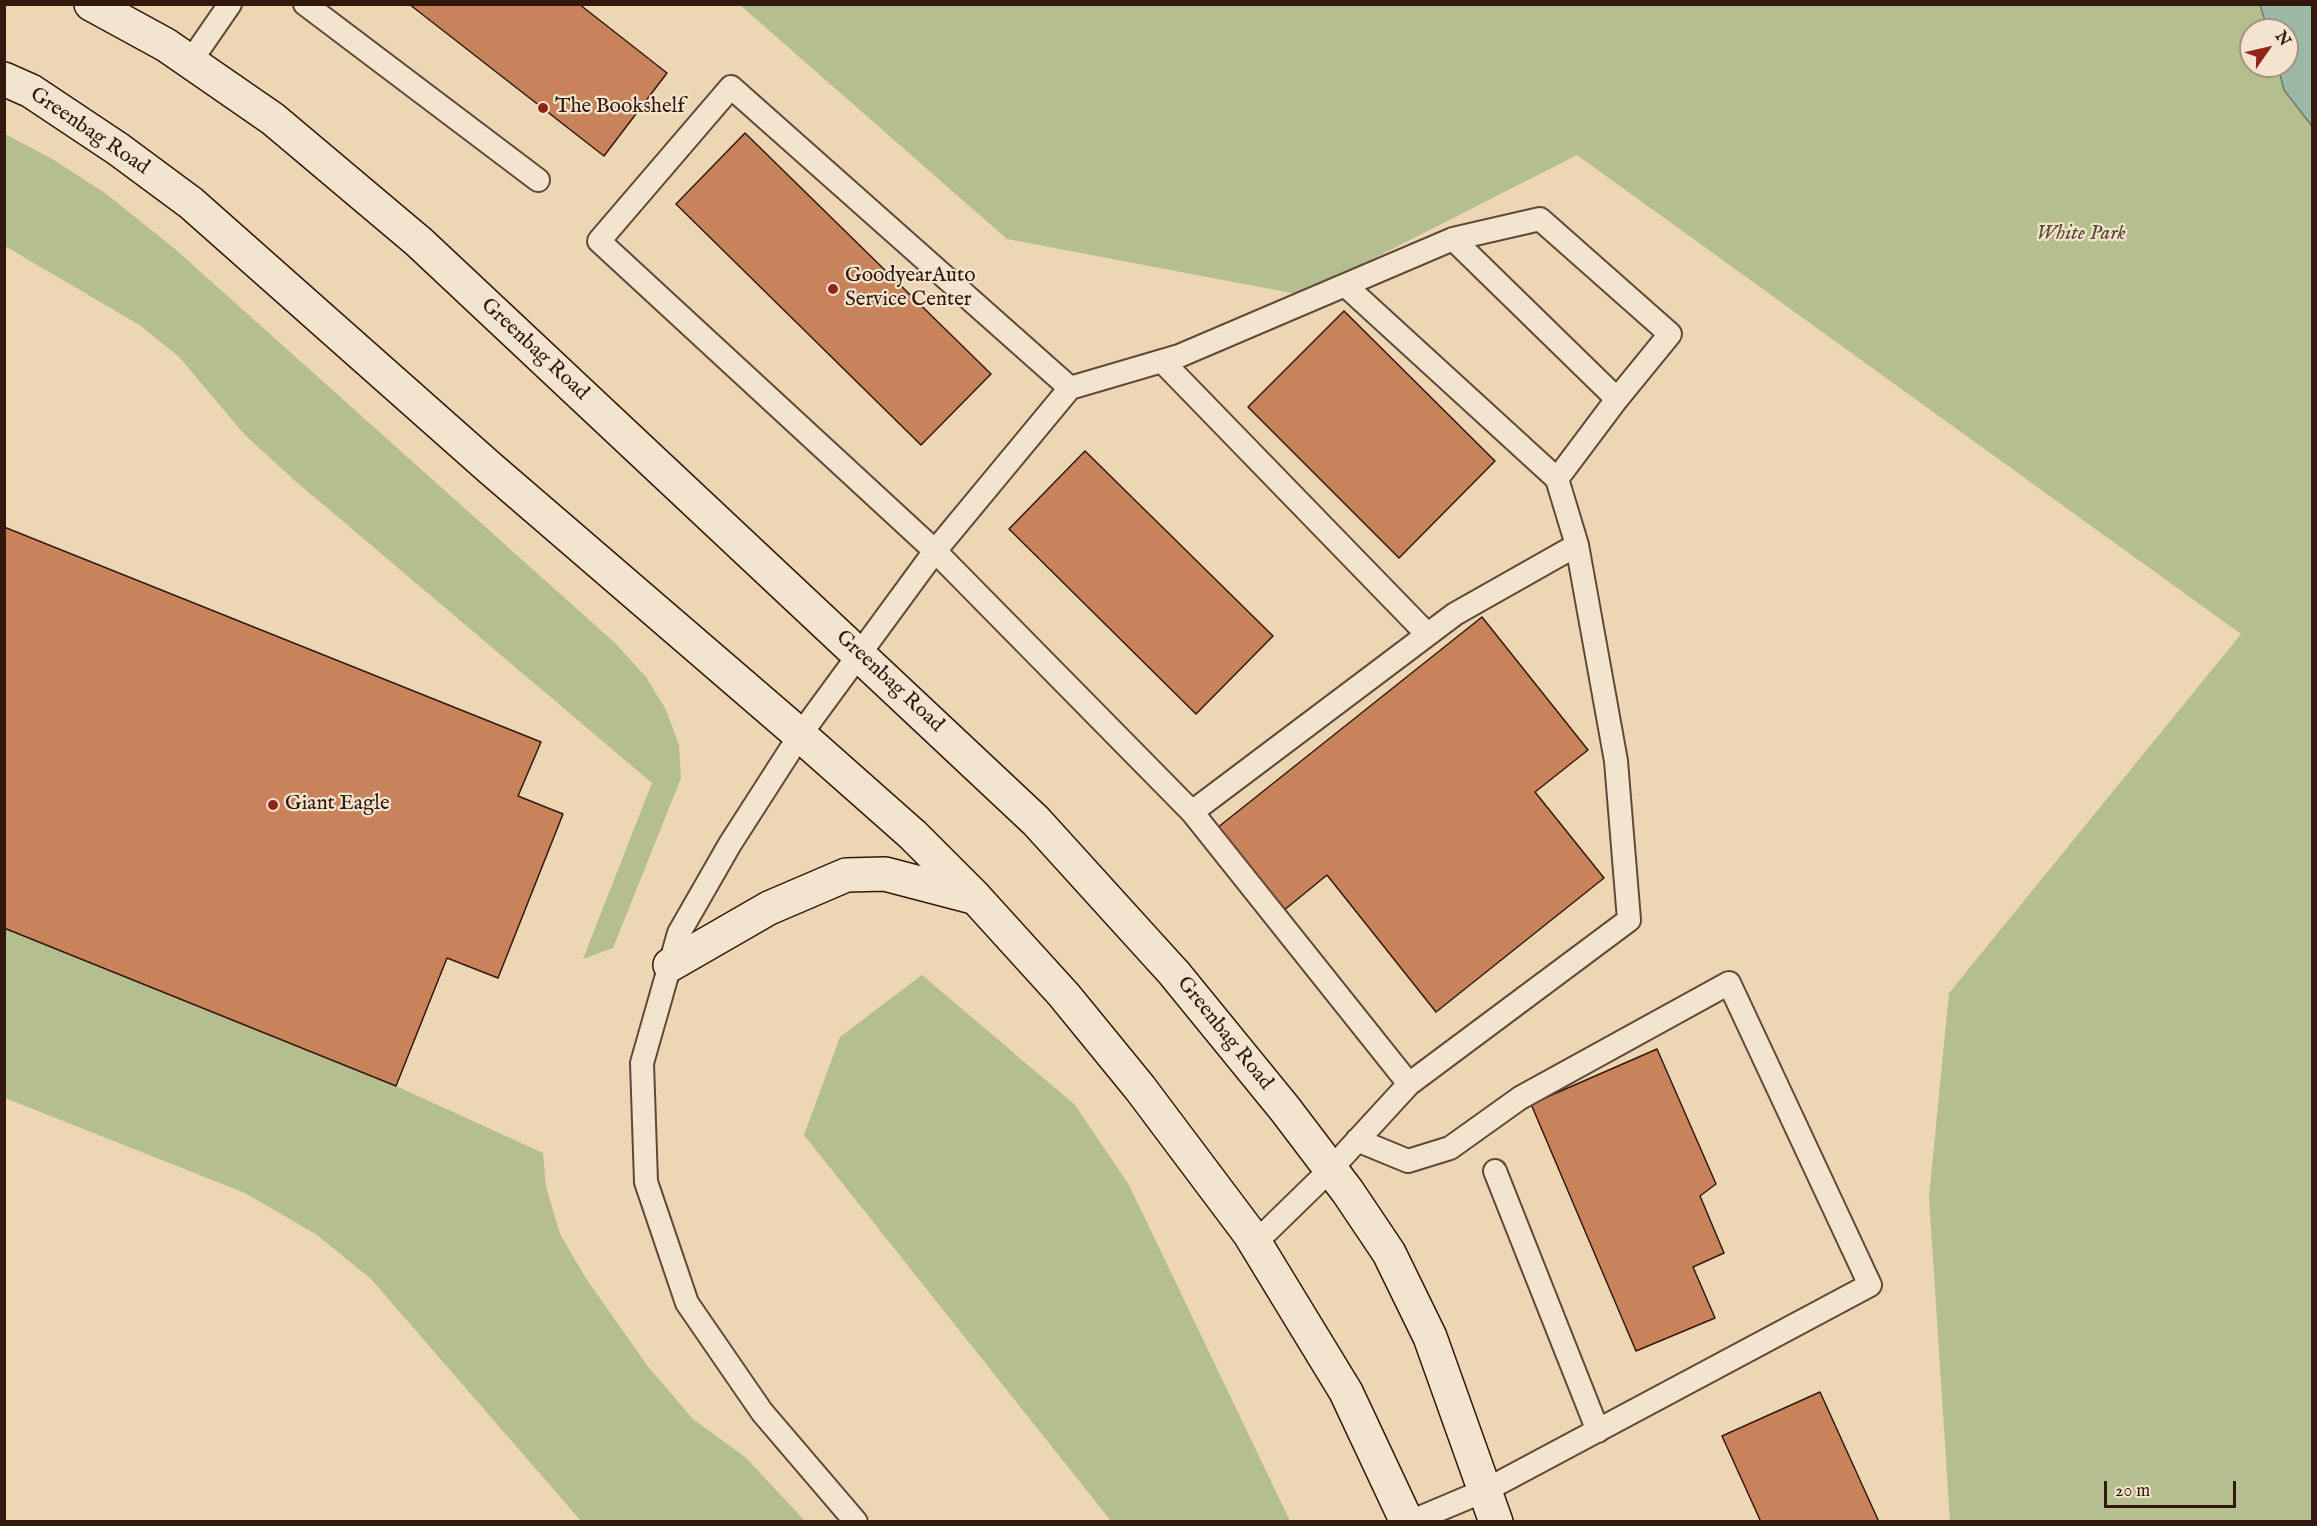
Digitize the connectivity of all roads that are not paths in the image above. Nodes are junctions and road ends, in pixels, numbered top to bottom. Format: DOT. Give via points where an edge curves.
graph roads {
  1 [pos="91,4"];
  2 [pos="230,4"];
  3 [pos="305,4"];
  4 [pos="190,62"];
  5 [pos="4,79"];
  6 [pos="538,180"];
  7 [pos="1453,239"];
  8 [pos="1346,286"];
  9 [pos="1162,361"];
  10 [pos="1070,388"];
  11 [pos="1617,399"];
  12 [pos="1557,479"];
  13 [pos="1577,545"];
  14 [pos="935,551"];
  15 [pos="1427,634"];
  16 [pos="860,655"];
  17 [pos="800,735"];
  18 [pos="1192,812"];
  19 [pos="975,897"];
  20 [pos="670,965"];
  21 [pos="1409,1084"];
  22 [pos="1357,1140"];
  23 [pos="1331,1169"];
  24 [pos="1495,1172"];
  25 [pos="1256,1244"];
  26 [pos="1598,1431"];
  27 [pos="1486,1490"];
  28 [pos="856,1521"];
  29 [pos="1409,1521"];
  30 [pos="1496,1521"];
  1 -- 4 [label="main road, Greenbag Road"];
  2 -- 4 [label="lane"];
  3 -- 6 [label="lane"];
  4 -- 16 [label="main road, Greenbag Road" via="273,119 419,243"];
  5 -- 17 [label="main road, Greenbag Road" via="31,91 191,203"];
  7 -- 8 [label="lane"];
  7 -- 11 [label="lane"];
  7 -- 11 [label="lane" via="1540,219 1670,334"];
  8 -- 9 [label="lane"];
  8 -- 12 [label="lane"];
  9 -- 10 [label="lane"];
  9 -- 15 [label="lane"];
  10 -- 14 [label="lane"];
  10 -- 14 [label="lane" via="731,87 599,241"];
  11 -- 12 [label="lane"];
  12 -- 13 [label="lane"];
  13 -- 15 [label="lane"];
  13 -- 21 [label="lane" via="1616,761 1629,920"];
  14 -- 16 [label="lane"];
  14 -- 18 [label="lane"];
  15 -- 18 [label="lane"];
  16 -- 17 [label="lane"];
  16 -- 23 [label="main road, Greenbag Road" via="1036,821 1174,973"];
  17 -- 19 [label="main road, Greenbag Road" via="913,835"];
  17 -- 20 [label="lane" via="679,933"];
  18 -- 21 [label="lane"];
  19 -- 20 [label="main road" via="885,874 846,875 769,908"];
  19 -- 25 [label="main road, Greenbag Road" via="1064,995"];
  20 -- 28 [label="lane" via="642,1063 646,1182 687,1303 762,1412"];
  21 -- 22 [label="lane"];
  22 -- 23 [label="lane"];
  22 -- 26 [label="lane" via="1408,1161 1450,1148 1520,1098 1729,983 1870,1285"];
  23 -- 25 [label="lane"];
  23 -- 27 [label="main road, Greenbag Road" via="1389,1253 1430,1337"];
  24 -- 26 [label="lane"];
  25 -- 29 [label="main road, Greenbag Road" via="1346,1392"];
  26 -- 27 [label="lane"];
  27 -- 29 [label="lane"];
  27 -- 30 [label="main road, Greenbag Road"];
}
